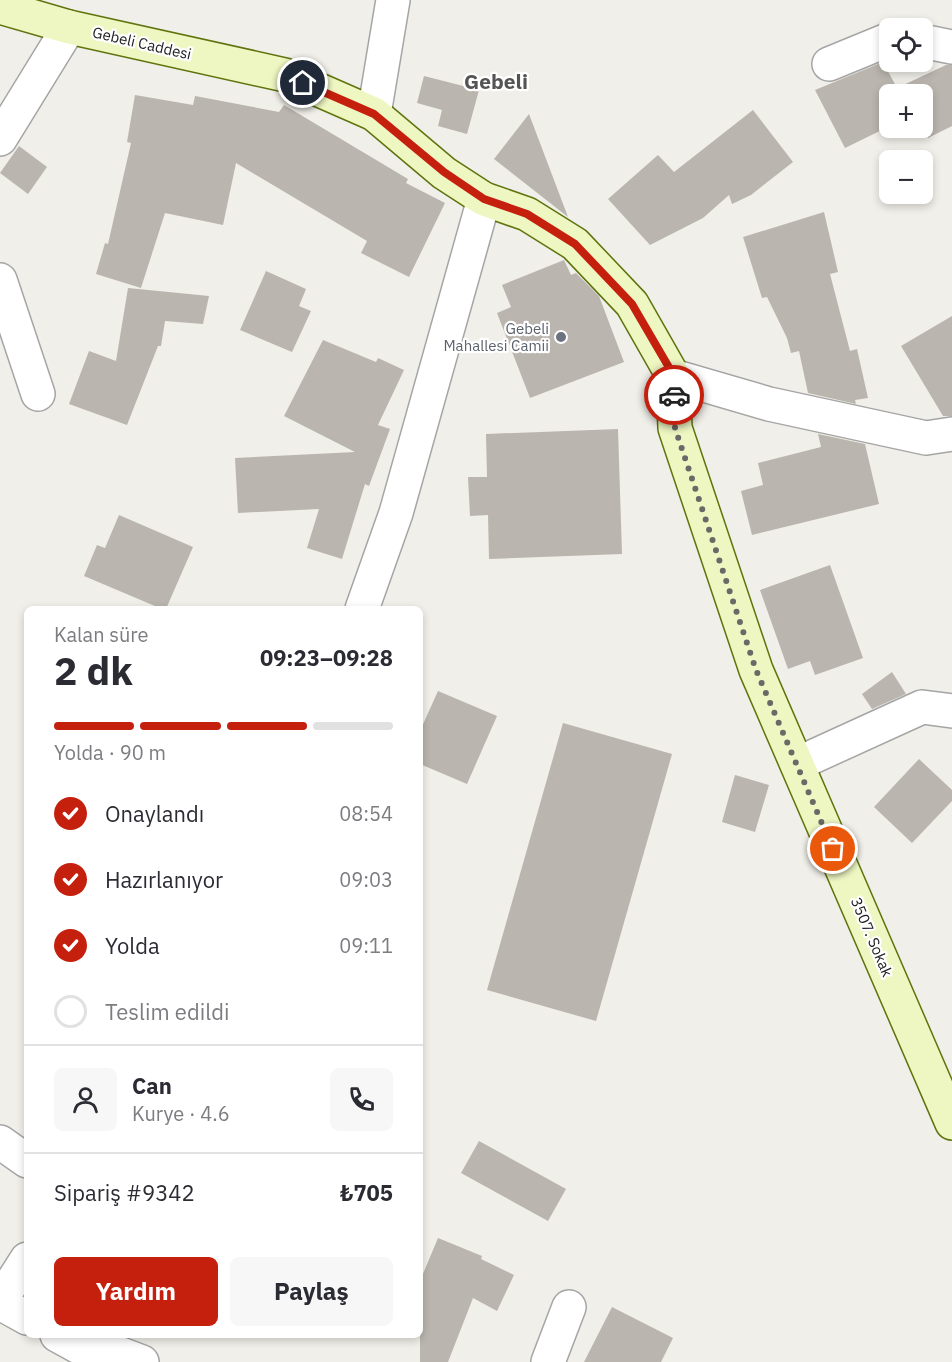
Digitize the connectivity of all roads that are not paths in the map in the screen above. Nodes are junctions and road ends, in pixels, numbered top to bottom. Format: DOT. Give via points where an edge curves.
graph roads {
  1 [pos="393,0"];
  2 [pos="0,7"];
  3 [pos="69,27"];
  4 [pos="933,43"];
  5 [pos="879,44"];
  6 [pos="952,47"];
  7 [pos="829,64"];
  8 [pos="285,75"];
  9 [pos="374,114"];
  10 [pos="0,139"];
  11 [pos="484,199"];
  12 [pos="0,280"];
  13 [pos="674,376"];
  14 [pos="38,394"];
  15 [pos="952,434"];
  16 [pos="364,606"];
  17 [pos="952,711"];
  18 [pos="797,764"];
  19 [pos="952,1123"];
  20 [pos="0,1142"];
  21 [pos="24,1159"];
  22 [pos="24,1264"];
  23 [pos="0,1302"];
  24 [pos="568,1307"];
  25 [pos="24,1316"];
  26 [pos="62,1338"];
  27 [pos="142,1362"];
  28 [pos="548,1362"];
  1 -- 9 [label="street"];
  2 -- 3 [label="main road, Gebeli Caddesi"];
  3 -- 8 [label="main road, Gebeli Caddesi"];
  3 -- 10 [label="street"];
  4 -- 6 [label="street"];
  5 -- 7 [label="street"];
  8 -- 9 [label="main road, 3507. Sokak"];
  9 -- 11 [label="main road, 3507. Sokak" via="444,172"];
  11 -- 13 [label="main road, 3507. Sokak" via="527,214 575,244 632,304"];
  11 -- 16 [label="street" via="396,513"];
  12 -- 14 [label="street"];
  13 -- 15 [label="street" via="769,404 926,438"];
  13 -- 18 [label="main road, 3507. Sokak" via="675,428 756,670"];
  17 -- 18 [label="street" via="922,707"];
  18 -- 19 [label="main road, 3507. Sokak"];
  20 -- 21 [label="street"];
  22 -- 23 [label="street"];
  23 -- 25 [label="street"];
  24 -- 28 [label="street"];
  26 -- 27 [label="street" via="86,1351 113,1351"];
}
